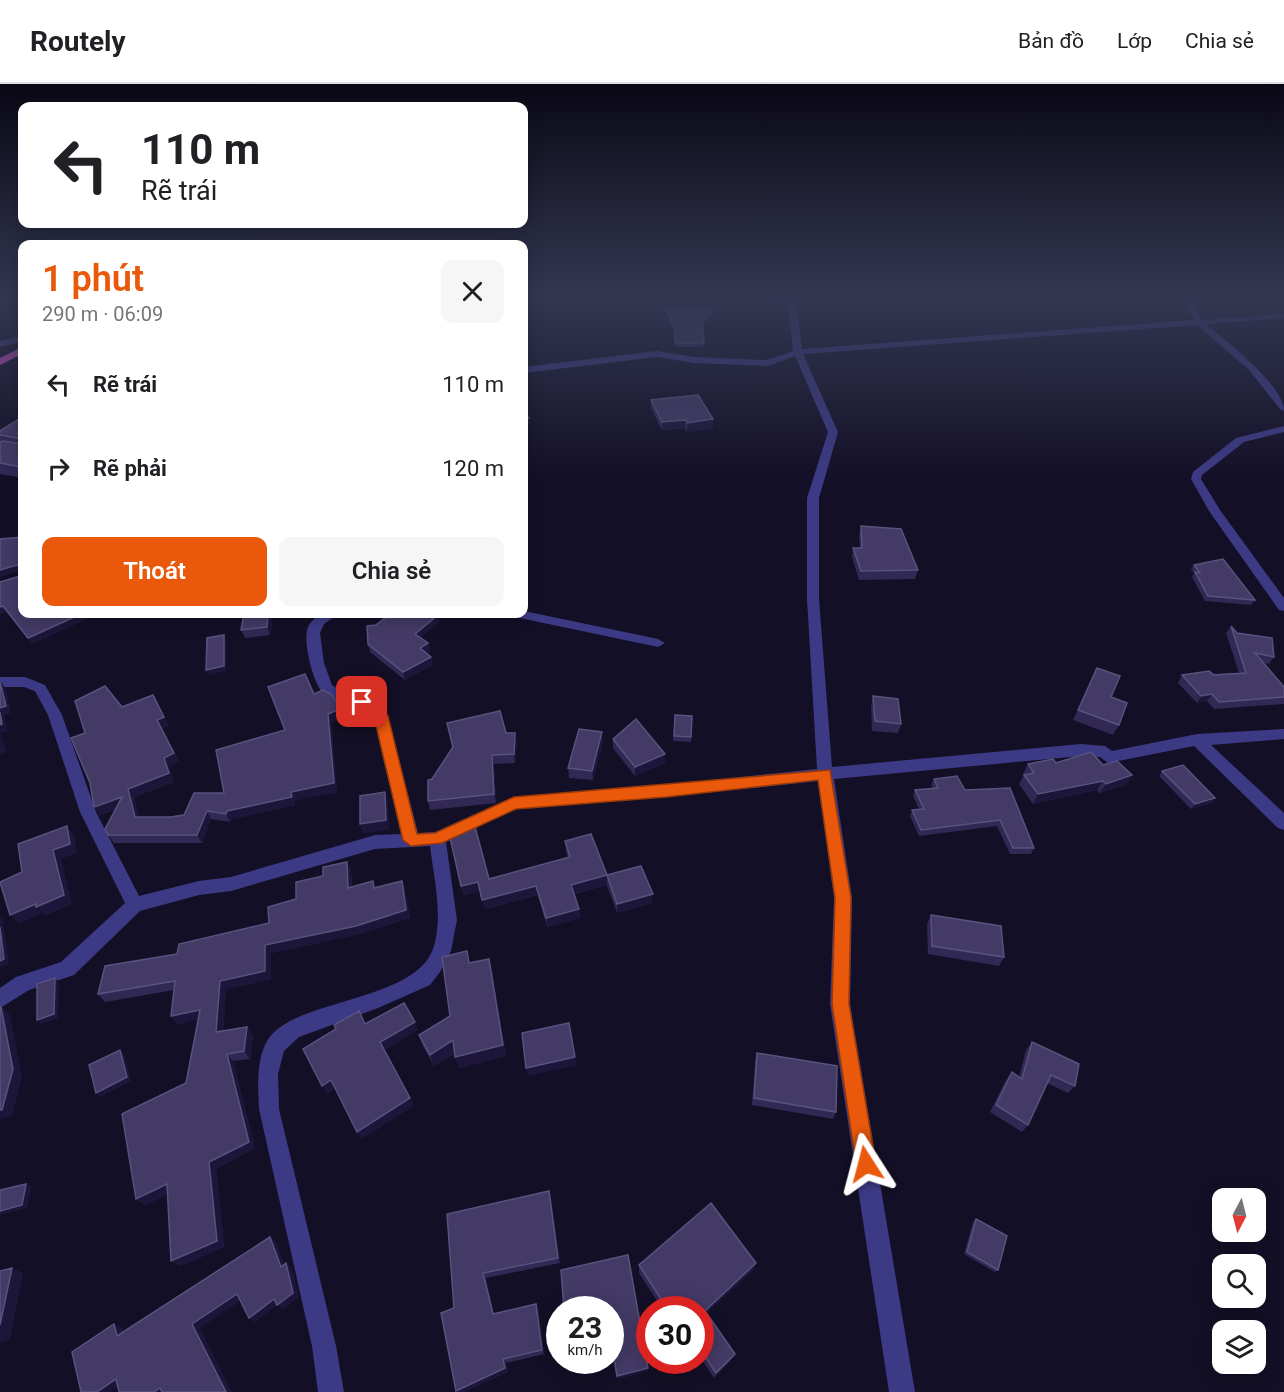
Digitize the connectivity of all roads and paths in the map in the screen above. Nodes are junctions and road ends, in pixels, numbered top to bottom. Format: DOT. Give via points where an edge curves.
graph roads {
  1 [pos="623,358"];
  2 [pos="682,358"];
  3 [pos="782,358"];
  4 [pos="801,358"];
  5 [pos="1241,358"];
  6 [pos="528,370"];
  7 [pos="1284,408"];
  8 [pos="1284,429"];
  9 [pos="1284,607"];
  10 [pos="528,616"];
  11 [pos="321,618"];
  12 [pos="658,643"];
  13 [pos="0,682"];
  14 [pos="1284,734"];
  15 [pos="1197,740"];
  16 [pos="825,774"];
  17 [pos="1284,823"];
  18 [pos="436,839"];
  19 [pos="411,840"];
  20 [pos="135,905"];
  21 [pos="0,999"];
  22 [pos="332,1392"];
  23 [pos="902,1392"];
  1 -- 6 [label="street"];
  2 -- 3 [label="street" via="768,363"];
  4 -- 16 [label="street" via="833,432 813,498 813,599"];
  5 -- 7 [label="street"];
  8 -- 9 [label="street" via="1240,440 1197,474 1196,479"];
  10 -- 12 [label="street"];
  11 -- 19 [label="street" via="312,634 321,681 336,695 362,702 381,716"];
  13 -- 20 [label="street" via="25,682 40,688 55,715 88,812"];
  14 -- 15 [label="street"];
  15 -- 16 [label="street" via="1108,757 1105,752 1081,750"];
  15 -- 17 [label="street"];
  16 -- 18 [label="street" via="514,803"];
  16 -- 23 [label="street" via="843,898 840,1004"];
  18 -- 19 [label="street"];
  18 -- 22 [label="street" via="448,920 442,951 434,966 423,979 292,1030 275,1046 268,1074 269,1110"];
  19 -- 20 [label="street" via="375,842 231,884"];
  20 -- 21 [label="street" via="67,969 23,983"];
}
